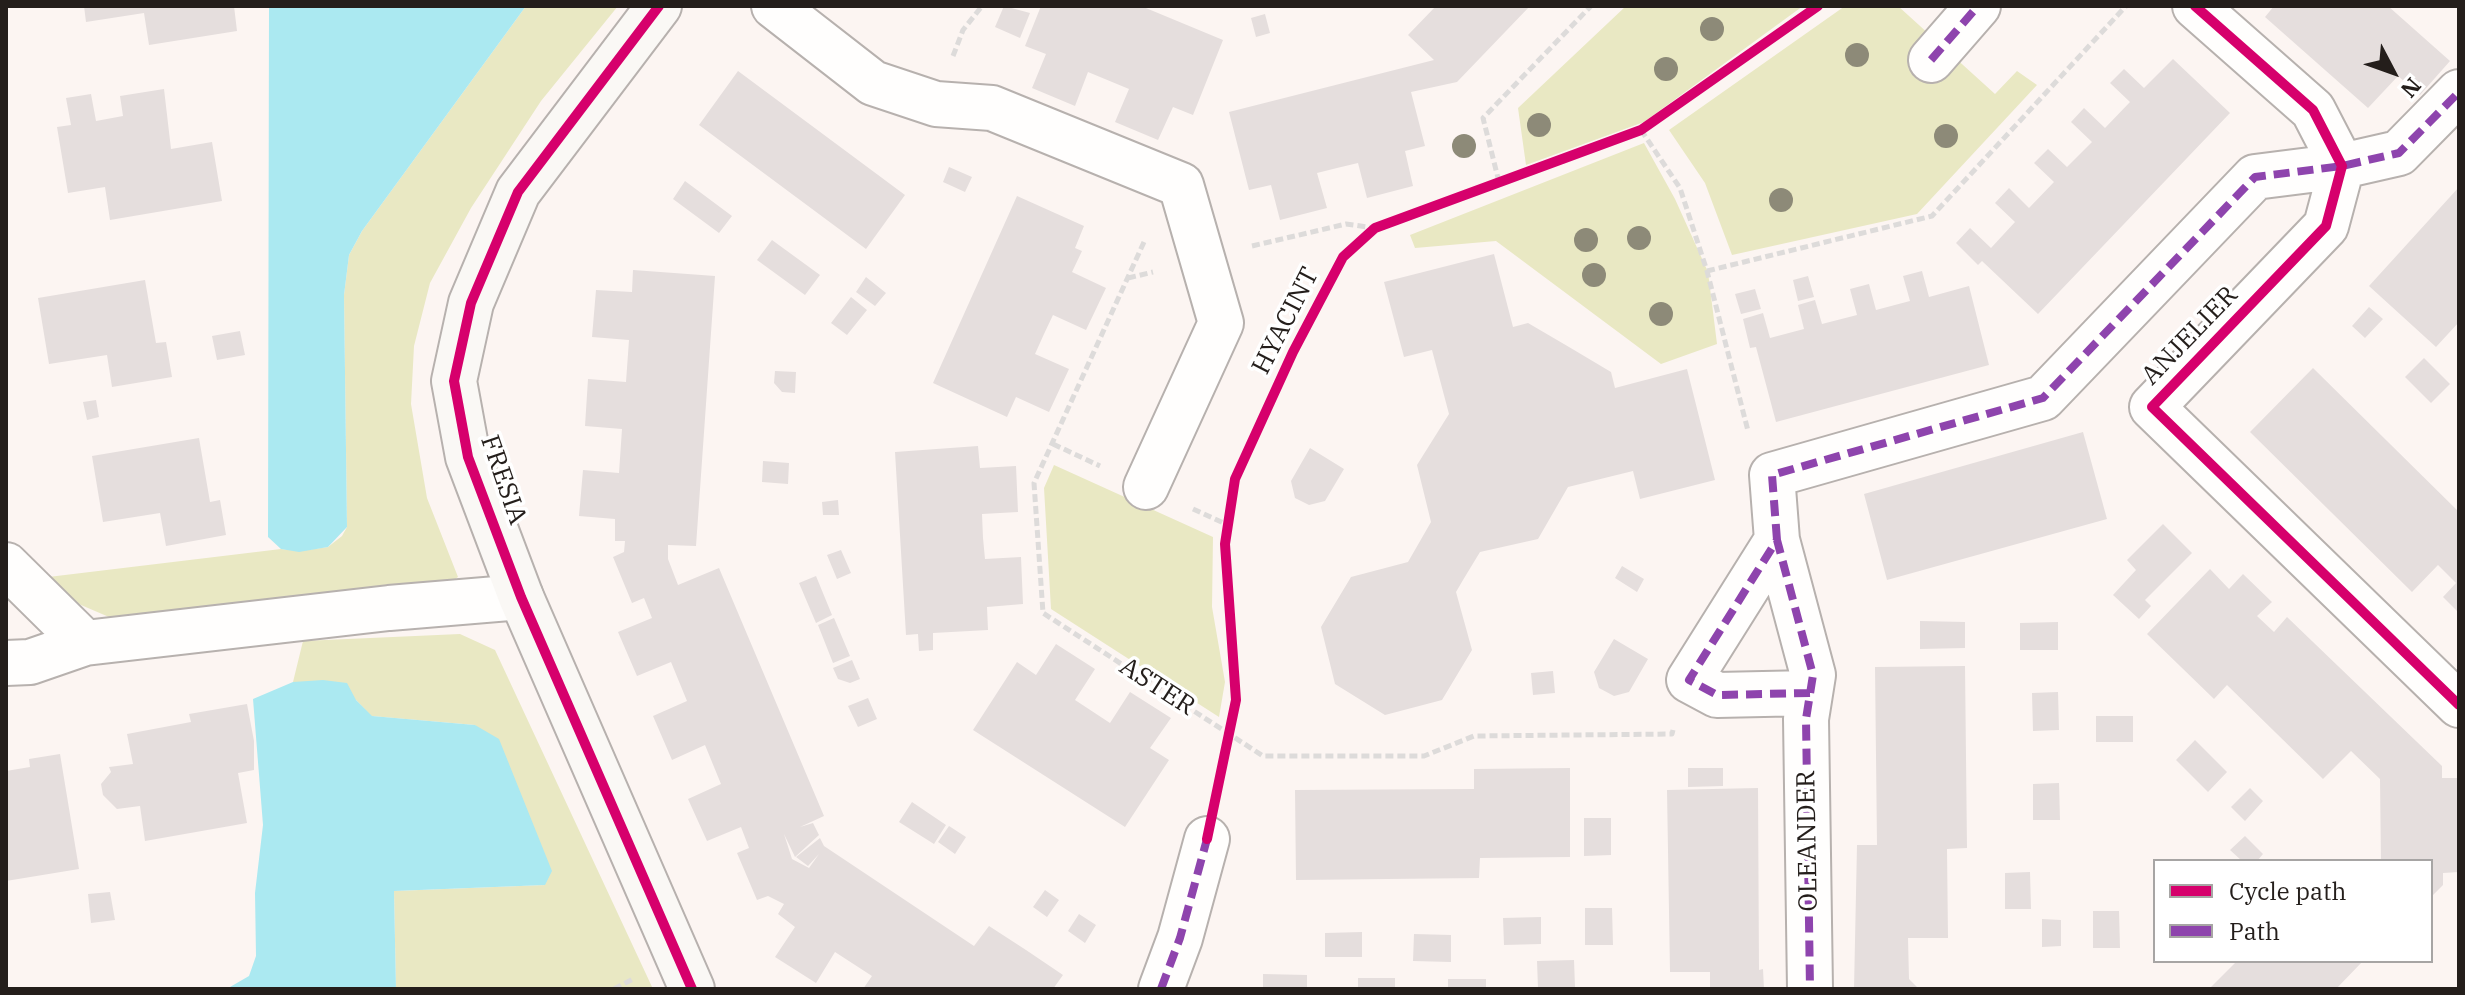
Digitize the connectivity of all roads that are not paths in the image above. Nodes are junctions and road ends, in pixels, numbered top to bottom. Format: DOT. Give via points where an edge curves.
graph roads {
  1 [pos="659,6"];
  2 [pos="774,6"];
  3 [pos="1978,6"];
  4 [pos="2195,6"];
  5 [pos="1931,60"];
  6 [pos="2459,92"];
  7 [pos="2342,166"];
  8 [pos="1146,487"];
  9 [pos="1777,540"];
  10 [pos="6,565"];
  11 [pos="521,597"];
  12 [pos="85,643"];
  13 [pos="6,663"];
  14 [pos="1810,693"];
  15 [pos="2459,705"];
  16 [pos="1207,839"];
  17 [pos="692,989"];
  18 [pos="1161,989"];
  19 [pos="1810,989"];
  1 -- 11 [label="street, FRESIA" via="518,192 471,303 454,381 468,457"];
  2 -- 8 [label="street" via="873,83 936,104 992,108 1181,185 1221,323"];
  3 -- 5 [label="street"];
  4 -- 7 [label="street" via="2313,110"];
  6 -- 7 [label="street" via="2399,153"];
  7 -- 9 [label="street" via="2255,177 2043,398 1772,475"];
  7 -- 15 [label="street, ANJELIER" via="2326,226 2152,407"];
  9 -- 14 [label="street, OLEANDER" via="1813,675"];
  9 -- 14 [label="street" via="1689,680 1717,695"];
  10 -- 12 [label="street"];
  11 -- 12 [label="street"];
  11 -- 17 [label="street, FRESIA"];
  12 -- 13 [label="street" via="30,662"];
  14 -- 19 [label="street, OLEANDER"];
  16 -- 18 [label="street"];
}
